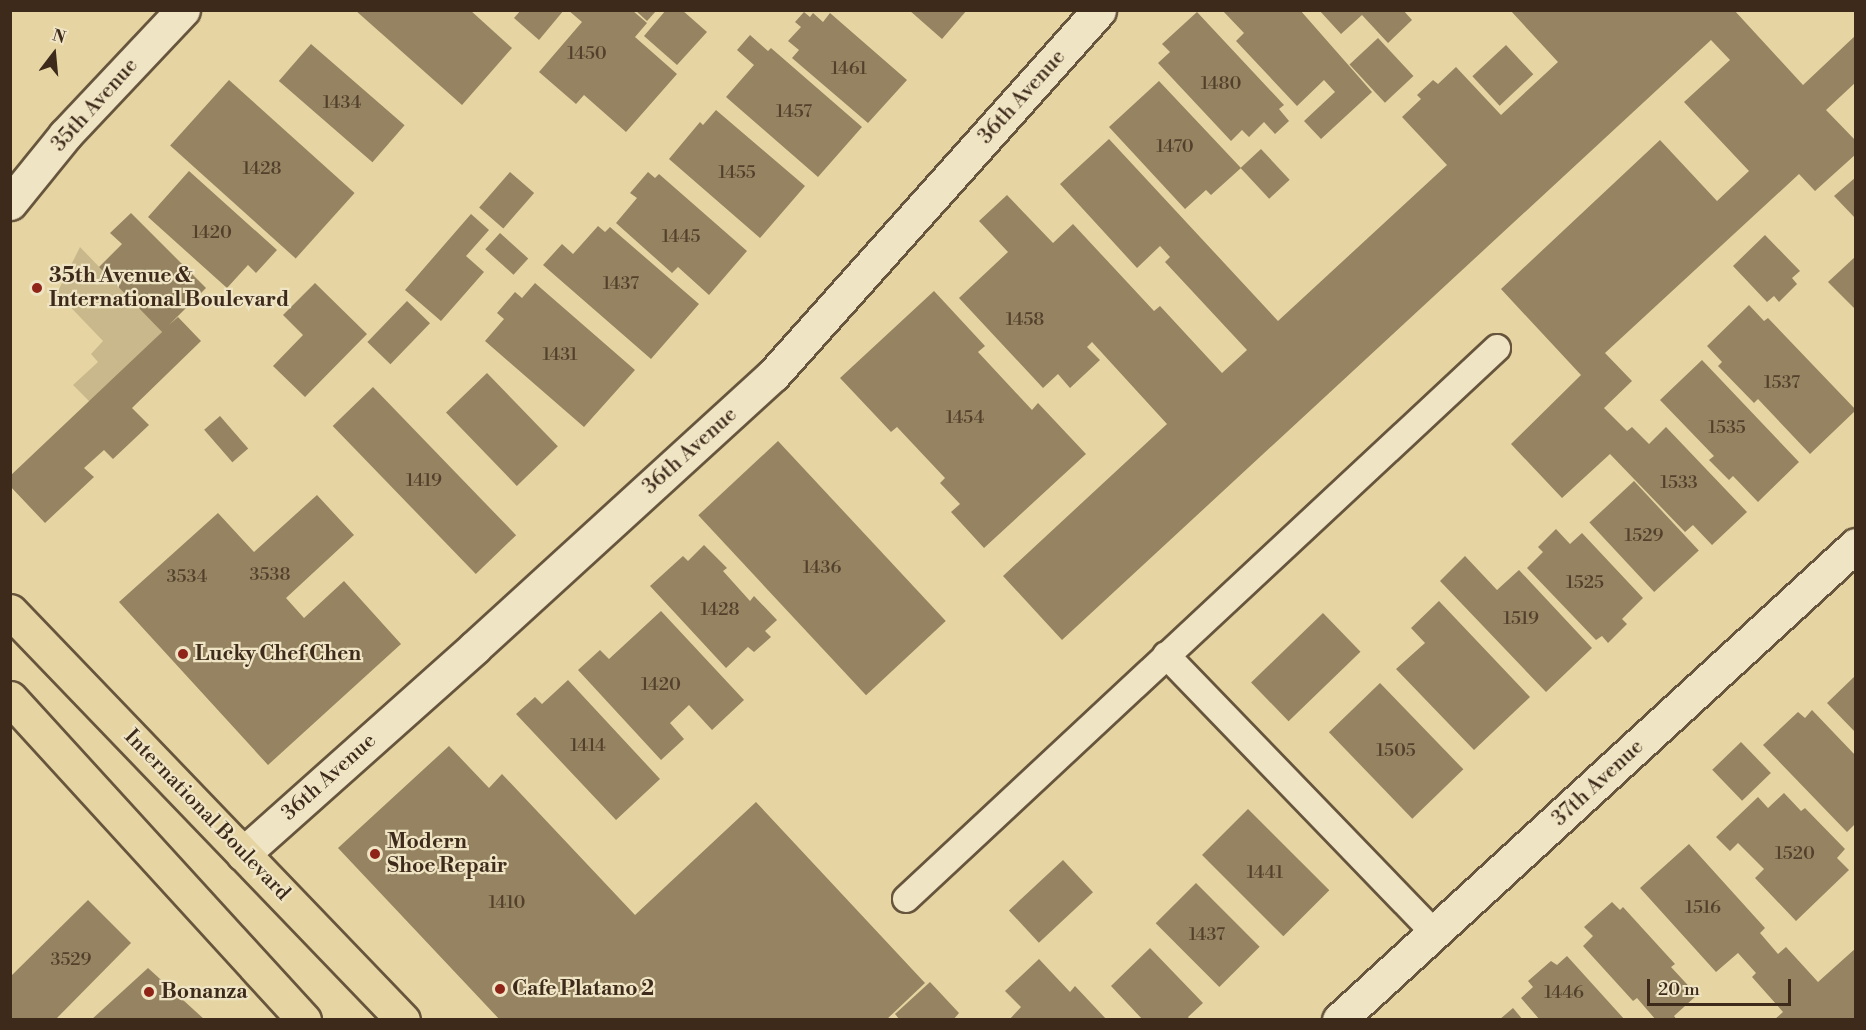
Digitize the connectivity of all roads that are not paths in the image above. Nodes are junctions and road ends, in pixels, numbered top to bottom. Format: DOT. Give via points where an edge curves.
graph roads {
  1 [pos="183,10"];
  2 [pos="1099,10"];
  3 [pos="10,203"];
  4 [pos="1497,348"];
  5 [pos="1856,545"];
  6 [pos="10,611"];
  7 [pos="1166,655"];
  8 [pos="10,698"];
  9 [pos="243,854"];
  10 [pos="906,899"];
  11 [pos="1434,933"];
  12 [pos="304,1020"];
  13 [pos="403,1020"];
  14 [pos="1339,1020"];
  1 -- 3 [label="street, 35th Avenue" via="65,135"];
  2 -- 9 [label="street, 36th Avenue" via="773,375"];
  4 -- 7 [label="lane"];
  5 -- 11 [label="street, 37th Avenue"];
  6 -- 9 [label="main road, International Boulevard"];
  7 -- 10 [label="lane"];
  7 -- 11 [label="lane"];
  8 -- 12 [label="main road"];
  9 -- 13 [label="main road, International Boulevard"];
  11 -- 14 [label="street, 37th Avenue"];
}
